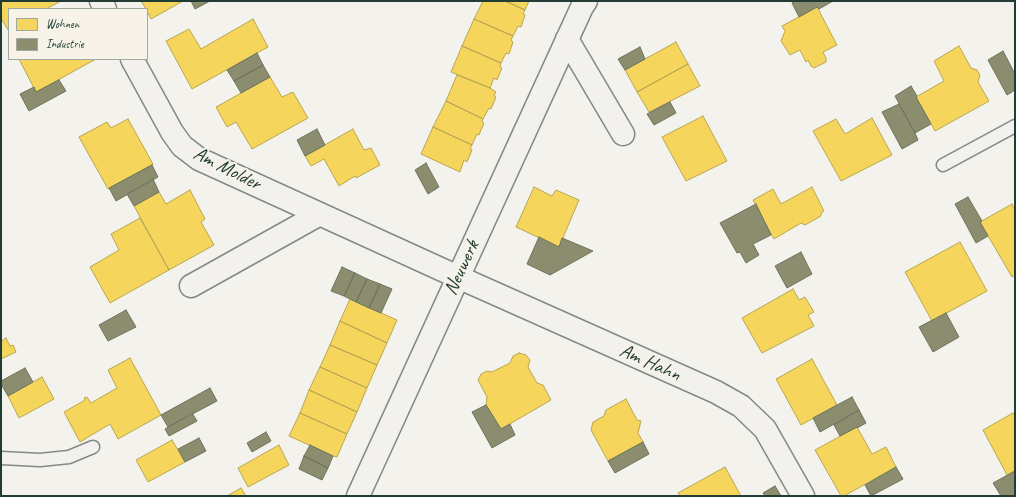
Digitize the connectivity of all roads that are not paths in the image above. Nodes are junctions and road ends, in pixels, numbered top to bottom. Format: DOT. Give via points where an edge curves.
graph roads {
  1 [pos="586,1"];
  2 [pos="567,39"];
  3 [pos="133,60"];
  4 [pos="1015,126"];
  5 [pos="623,134"];
  6 [pos="943,165"];
  7 [pos="320,214"];
  8 [pos="458,277"];
  9 [pos="191,286"];
  10 [pos="93,447"];
  11 [pos="1,458"];
  12 [pos="358,496"];
  13 [pos="803,496"];
  1 -- 2 [label="street, Neuwerk"];
  2 -- 5 [label="street"];
  2 -- 8 [label="street, Neuwerk"];
  3 -- 7 [label="street, Am Molder" via="182,146 199,159"];
  4 -- 6 [label="lane"];
  7 -- 8 [label="street, Am Molder"];
  7 -- 9 [label="street"];
  8 -- 12 [label="street, Neuwerk"];
  8 -- 13 [label="street, Am Hahn" via="716,392 741,406 765,429"];
  10 -- 11 [label="lane" via="69,457 40,460"];
}
